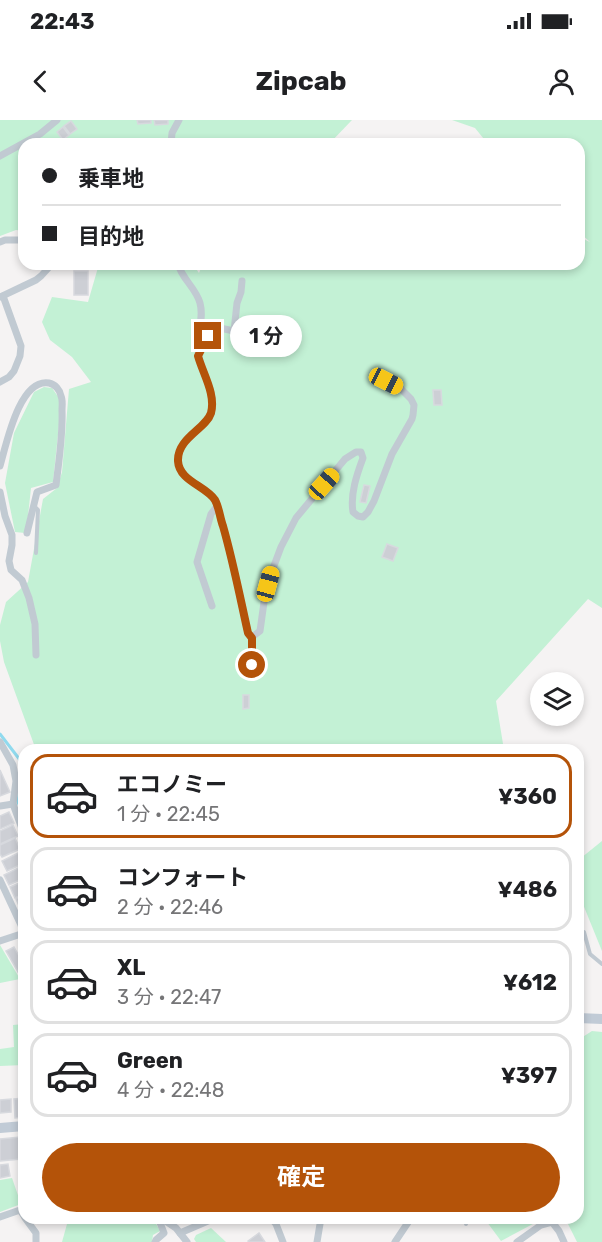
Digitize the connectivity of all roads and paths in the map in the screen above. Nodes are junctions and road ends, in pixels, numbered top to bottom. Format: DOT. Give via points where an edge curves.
graph roads {
  1 [pos="57,120"];
  2 [pos="179,120"];
  3 [pos="33,138"];
  4 [pos="172,138"];
  5 [pos="18,146"];
  6 [pos="0,156"];
  7 [pos="18,241"];
  8 [pos="0,242"];
  9 [pos="46,270"];
  10 [pos="180,270"];
  11 [pos="242,281"];
  12 [pos="1,297"];
  13 [pos="198,356"];
  14 [pos="0,381"];
  15 [pos="386,381"];
  16 [pos="4,435"];
  17 [pos="0,466"];
  18 [pos="0,492"];
  19 [pos="34,506"];
  20 [pos="217,506"];
  21 [pos="27,533"];
  22 [pos="36,553"];
  23 [pos="212,606"];
  24 [pos="252,638"];
  25 [pos="36,655"];
  26 [pos="252,665"];
  27 [pos="0,742"];
  28 [pos="13,804"];
  29 [pos="0,806"];
  30 [pos="18,818"];
  31 [pos="0,880"];
  32 [pos="18,919"];
  33 [pos="584,932"];
  34 [pos="18,935"];
  35 [pos="0,940"];
  36 [pos="602,964"];
  37 [pos="584,1018"];
  38 [pos="602,1019"];
  39 [pos="18,1126"];
  40 [pos="0,1128"];
  41 [pos="18,1211"];
  42 [pos="0,1217"];
  43 [pos="30,1224"];
  44 [pos="161,1224"];
  45 [pos="170,1224"];
  46 [pos="201,1224"];
  47 [pos="276,1224"];
  48 [pos="320,1224"];
  49 [pos="407,1224"];
  50 [pos="545,1224"];
  51 [pos="554,1224"];
  52 [pos="180,1233"];
  53 [pos="36,1242"];
  54 [pos="155,1242"];
  55 [pos="187,1242"];
  56 [pos="283,1242"];
  57 [pos="317,1242"];
  58 [pos="395,1242"];
  59 [pos="517,1242"];
  60 [pos="564,1242"];
  1 -- 3 [label="street"];
  2 -- 4 [label="street"];
  5 -- 6 [label="street"];
  7 -- 8 [label="street"];
  9 -- 12 [label="street"];
  10 -- 13 [label="street" via="200,305"];
  11 -- 13 [label="street" via="234,331 212,328"];
  12 -- 14 [label="street" via="21,346 14,371"];
  13 -- 20 [label="street" via="211,396 211,411 184,444 178,462 183,473"];
  15 -- 24 [label="street" via="411,399 413,414 370,507 363,517 353,512 357,472 363,458 361,452 356,452 345,459 297,518 272,571 260,631"];
  16 -- 17 [label="street"];
  16 -- 19 [label="street" via="26,394 46,383 54,385 62,395 63,420 57,484 36,492"];
  18 -- 25 [label="street" via="12,535 9,561 29,598"];
  19 -- 21 [label="street"];
  19 -- 22 [label="lane" via="38,510"];
  20 -- 23 [label="street" via="197,562"];
  20 -- 24 [label="street"];
  24 -- 26 [label="lane"];
  27 -- 28 [label="street" via="13,765"];
  28 -- 29 [label="street"];
  28 -- 30 [label="street"];
  31 -- 32 [label="street"];
  33 -- 36 [label="lane" via="590,954"];
  34 -- 35 [label="street"];
  37 -- 38 [label="street"];
  39 -- 40 [label="street"];
  41 -- 42 [label="street"];
  43 -- 53 [label="street"];
  44 -- 54 [label="street" via="164,1233"];
  45 -- 52 [label="street"];
  46 -- 52 [label="street"];
  47 -- 56 [label="street"];
  48 -- 57 [label="street"];
  49 -- 58 [label="street"];
  50 -- 59 [label="street"];
  51 -- 60 [label="street"];
  52 -- 55 [label="street"];
}
